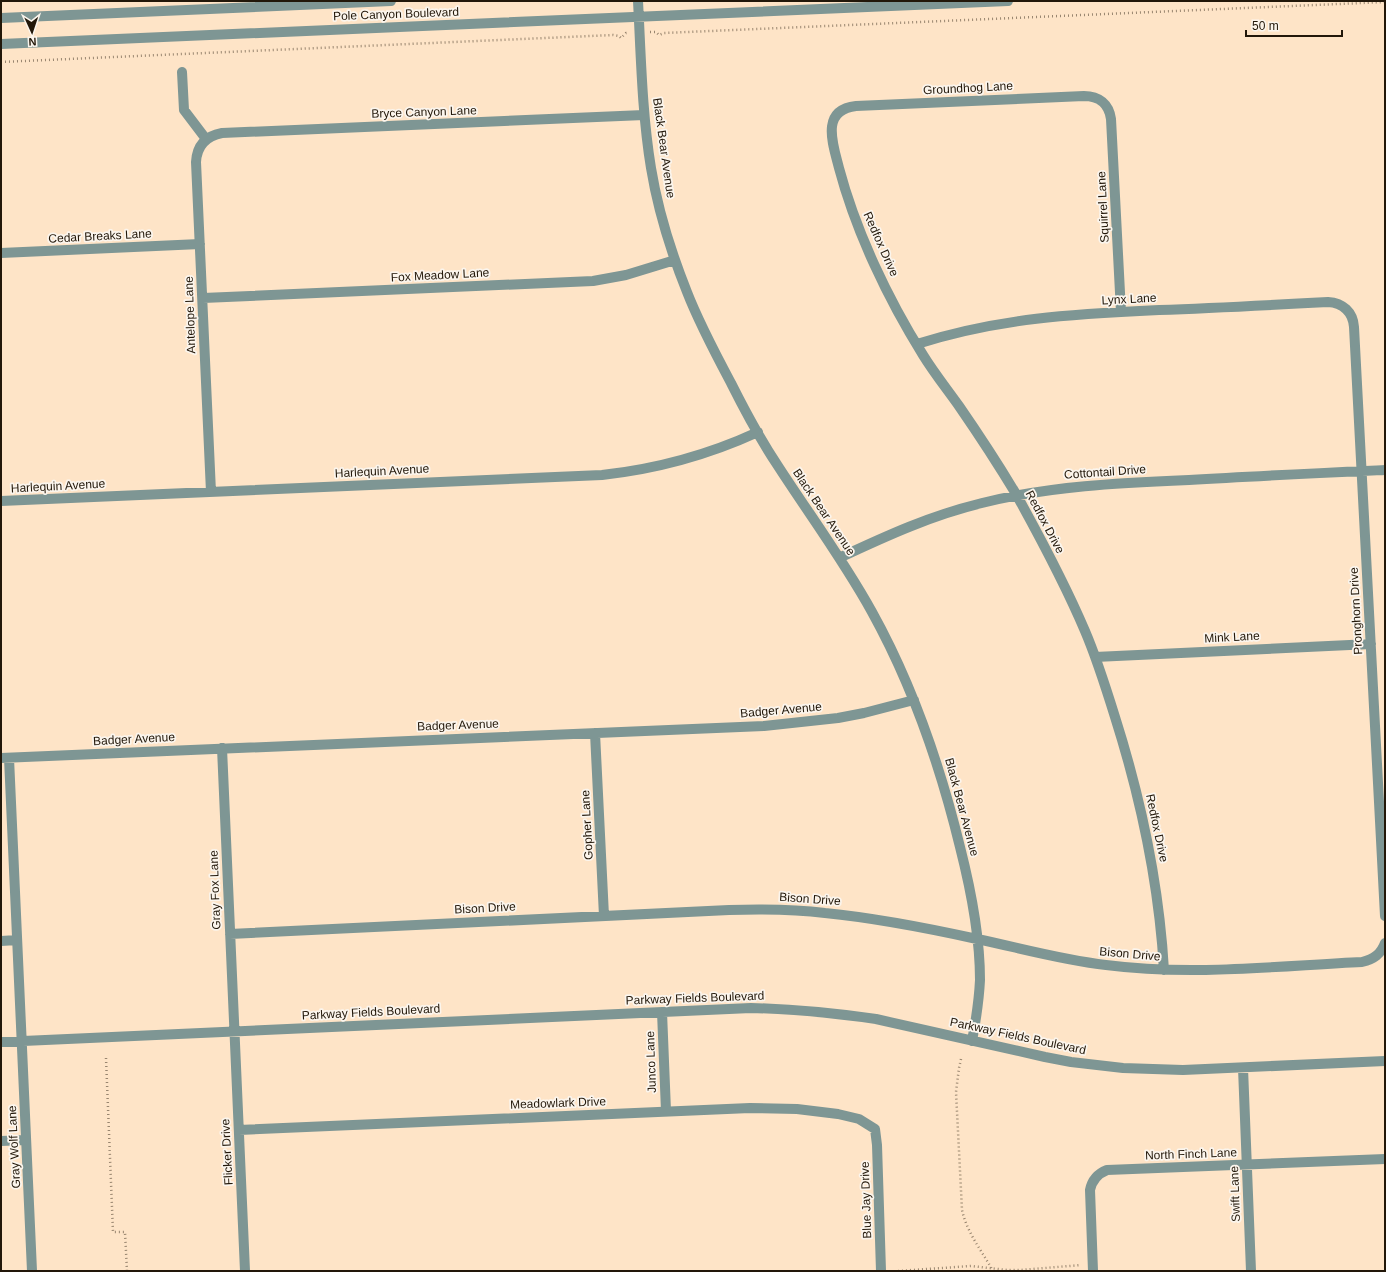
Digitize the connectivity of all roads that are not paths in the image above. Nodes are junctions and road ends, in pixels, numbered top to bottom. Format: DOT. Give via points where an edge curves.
graph roads {
  1 [pos="391,1"];
  2 [pos="638,1"];
  3 [pos="1008,1"];
  4 [pos="639,17"];
  5 [pos="1,18"];
  6 [pos="1,44"];
  7 [pos="182,72"];
  8 [pos="1104,102"];
  9 [pos="644,115"];
  10 [pos="836,116"];
  11 [pos="206,139"];
  12 [pos="200,244"];
  13 [pos="1,253"];
  14 [pos="675,260"];
  15 [pos="203,298"];
  16 [pos="1345,307"];
  17 [pos="1121,312"];
  18 [pos="917,344"];
  19 [pos="758,432"];
  20 [pos="1385,470"];
  21 [pos="1362,471"];
  22 [pos="211,492"];
  23 [pos="1016,495"];
  24 [pos="1,501"];
  25 [pos="839,558"];
  26 [pos="1371,644"];
  27 [pos="1095,657"];
  28 [pos="914,700"];
  29 [pos="595,733"];
  30 [pos="222,748"];
  31 [pos="5,758"];
  32 [pos="604,916"];
  33 [pos="1385,916"];
  34 [pos="230,934"];
  35 [pos="978,939"];
  36 [pos="17,940"];
  37 [pos="1,941"];
  38 [pos="1383,947"];
  39 [pos="1164,970"];
  40 [pos="662,1012"];
  41 [pos="234,1032"];
  42 [pos="22,1041"];
  43 [pos="972,1041"];
  44 [pos="1,1042"];
  45 [pos="1385,1061"];
  46 [pos="1243,1068"];
  47 [pos="666,1111"];
  48 [pos="875,1128"];
  49 [pos="239,1130"];
  50 [pos="26,1140"];
  51 [pos="1,1141"];
  52 [pos="1385,1159"];
  53 [pos="1247,1165"];
  54 [pos="32,1271"];
  55 [pos="245,1271"];
  56 [pos="881,1271"];
  57 [pos="1093,1271"];
  58 [pos="1251,1271"];
  1 -- 5 [label="street, Pole Canyon Boulevard"];
  2 -- 4 [label="street, Black Bear Avenue"];
  3 -- 4 [label="street, Pole Canyon Boulevard"];
  4 -- 6 [label="street, Pole Canyon Boulevard"];
  4 -- 9 [label="street, Black Bear Avenue"];
  7 -- 11 [label="street" via="184,110"];
  8 -- 10 [label="street, Groundhog Lane" via="1084,96 856,106 844,109"];
  8 -- 17 [label="street, Squirrel Lane" via="1111,119"];
  9 -- 11 [label="street, Bryce Canyon Lane" via="222,133"];
  9 -- 14 [label="street, Black Bear Avenue" via="658,202"];
  10 -- 18 [label="street, Redfox Drive" via="832,134 853,212 872,260"];
  11 -- 12 [label="street, Antelope Lane" via="196,156"];
  12 -- 13 [label="street, Cedar Breaks Lane"];
  12 -- 15 [label="street, Antelope Lane"];
  14 -- 15 [label="street, Fox Meadow Lane" via="626,275 593,281"];
  14 -- 19 [label="street, Black Bear Avenue" via="701,324"];
  15 -- 22 [label="street, Antelope Lane"];
  16 -- 17 [label="street, Lynx Lane" via="1328,302"];
  16 -- 21 [label="street, Pronghorn Drive" via="1354,321"];
  17 -- 18 [label="street, Lynx Lane" via="1020,320 959,331"];
  18 -- 23 [label="street, Redfox Drive"];
  19 -- 22 [label="street, Harlequin Avenue" via="713,451 676,462 646,469 602,474"];
  19 -- 25 [label="street, Black Bear Avenue" via="776,464"];
  20 -- 21 [label="street, Cottontail Drive"];
  21 -- 23 [label="street, Cottontail Drive" via="1098,484"];
  21 -- 26 [label="street, Pronghorn Drive"];
  22 -- 24 [label="street, Harlequin Avenue"];
  23 -- 25 [label="street, Cottontail Drive" via="926,519"];
  23 -- 27 [label="street, Redfox Drive" via="1064,585"];
  25 -- 28 [label="street, Black Bear Avenue" via="875,617"];
  26 -- 27 [label="street, Mink Lane"];
  26 -- 33 [label="street, Pronghorn Drive"];
  27 -- 39 [label="street, Redfox Drive" via="1121,735 1142,815 1161,926"];
  28 -- 29 [label="street, Badger Avenue" via="864,713 794,723"];
  28 -- 35 [label="street, Black Bear Avenue" via="951,809 971,894"];
  29 -- 30 [label="street, Badger Avenue"];
  29 -- 32 [label="street, Gopher Lane"];
  30 -- 31 [label="street, Badger Avenue"];
  30 -- 34 [label="street, Gray Fox Lane"];
  31 -- 36 [label="street, Gray Wolf Lane"];
  32 -- 34 [label="street, Bison Drive"];
  32 -- 35 [label="street, Bison Drive" via="729,910 795,910 853,916"];
  34 -- 41 [label="street, Gray Fox Lane"];
  35 -- 39 [label="street, Bison Drive" via="1080,962"];
  35 -- 43 [label="street, Black Bear Avenue" via="980,980"];
  36 -- 37 [label="street"];
  36 -- 42 [label="street, Gray Wolf Lane"];
  38 -- 39 [label="street, Bison Drive" via="1376,957 1362,962"];
  40 -- 41 [label="street, Parkway Fields Boulevard"];
  40 -- 43 [label="street, Parkway Fields Boulevard" via="751,1008 812,1011 876,1019"];
  40 -- 47 [label="street, Junco Lane"];
  41 -- 42 [label="street, Parkway Fields Boulevard"];
  41 -- 49 [label="street, Flicker Drive"];
  42 -- 44 [label="street, Parkway Fields Boulevard"];
  42 -- 50 [label="street, Gray Wolf Lane"];
  43 -- 46 [label="street, Parkway Fields Boulevard" via="1097,1065 1153,1070"];
  45 -- 46 [label="street, Parkway Fields Boulevard"];
  46 -- 53 [label="street, Swift Lane"];
  47 -- 48 [label="street, Meadowlark Drive" via="797,1109 859,1119"];
  47 -- 49 [label="street, Meadowlark Drive"];
  48 -- 56 [label="street, Blue Jay Drive"];
  49 -- 55 [label="street, Flicker Drive"];
  50 -- 51 [label="street"];
  50 -- 54 [label="street, Gray Wolf Lane"];
  52 -- 53 [label="street, North Finch Lane"];
  53 -- 57 [label="street, North Finch Lane" via="1114,1168 1101,1172 1093,1180 1090,1190"];
  53 -- 58 [label="street, Swift Lane"];
}
